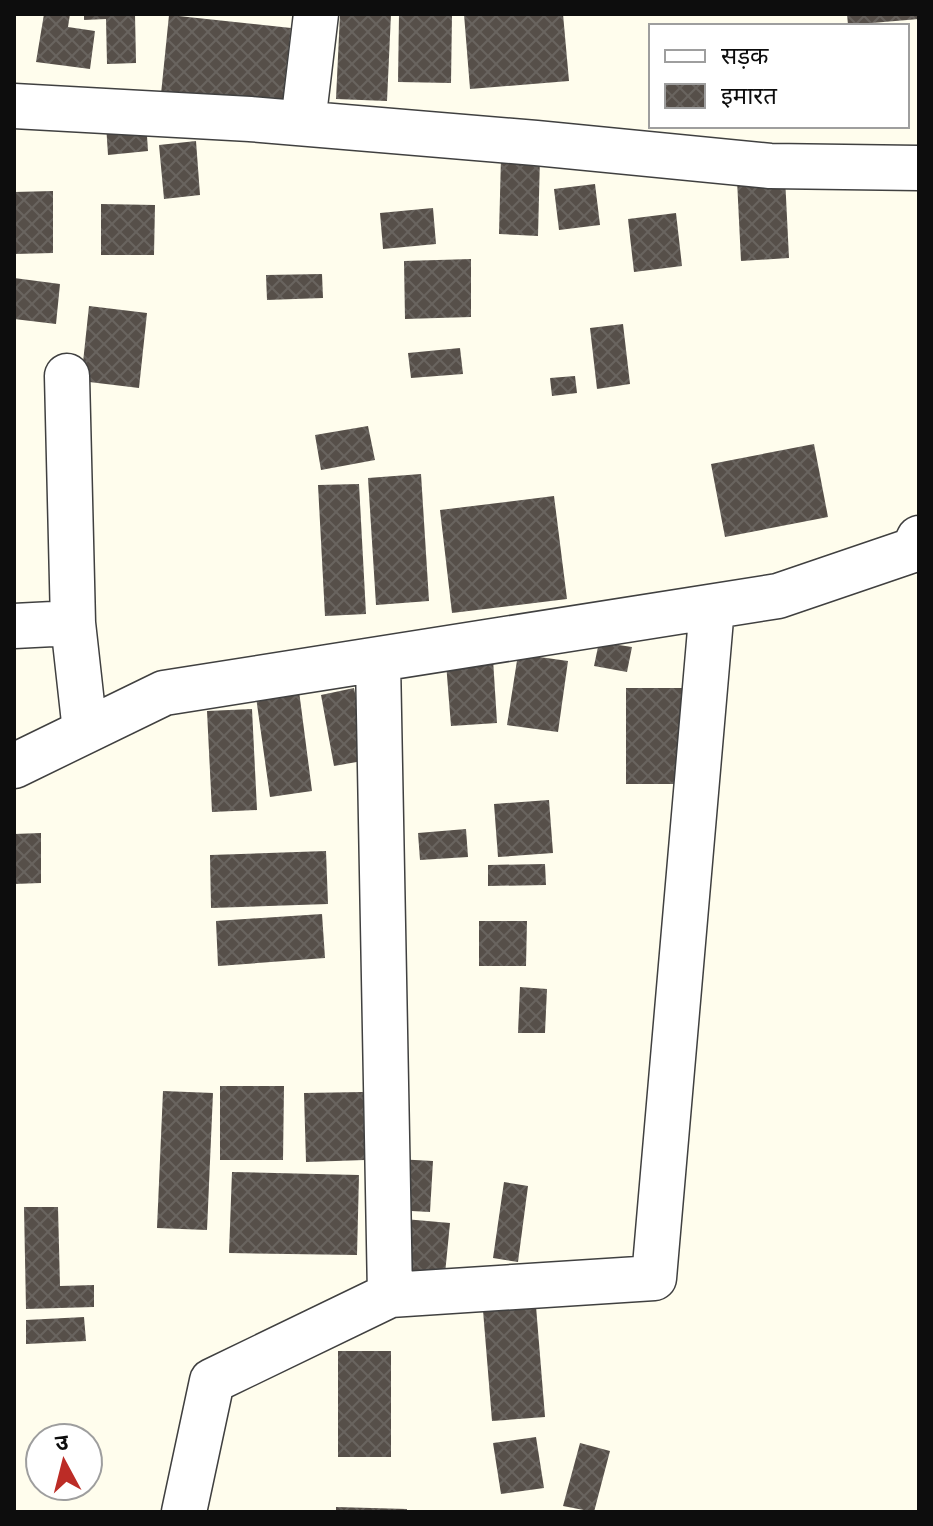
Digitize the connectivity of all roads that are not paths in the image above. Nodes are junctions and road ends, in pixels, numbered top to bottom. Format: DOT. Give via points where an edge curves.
graph roads {
  1 [pos="316,14"];
  2 [pos="14,106"];
  3 [pos="303,123"];
  4 [pos="919,168"];
  5 [pos="67,376"];
  6 [pos="919,538"];
  7 [pos="712,607"];
  8 [pos="73,623"];
  9 [pos="14,626"];
  10 [pos="378,661"];
  11 [pos="85,731"];
  12 [pos="14,766"];
  13 [pos="390,1295"];
  14 [pos="184,1512"];
  1 -- 3 [label="street"];
  2 -- 3 [label="street"];
  3 -- 4 [label="street" via="770,166"];
  5 -- 8 [label="street"];
  6 -- 7 [label="street" via="913,550 778,596"];
  7 -- 10 [label="street"];
  7 -- 13 [label="street" via="654,1278"];
  8 -- 9 [label="street"];
  8 -- 11 [label="street"];
  10 -- 11 [label="street" via="164,693"];
  10 -- 13 [label="street"];
  11 -- 12 [label="street"];
  13 -- 14 [label="street" via="212,1381"];
}
